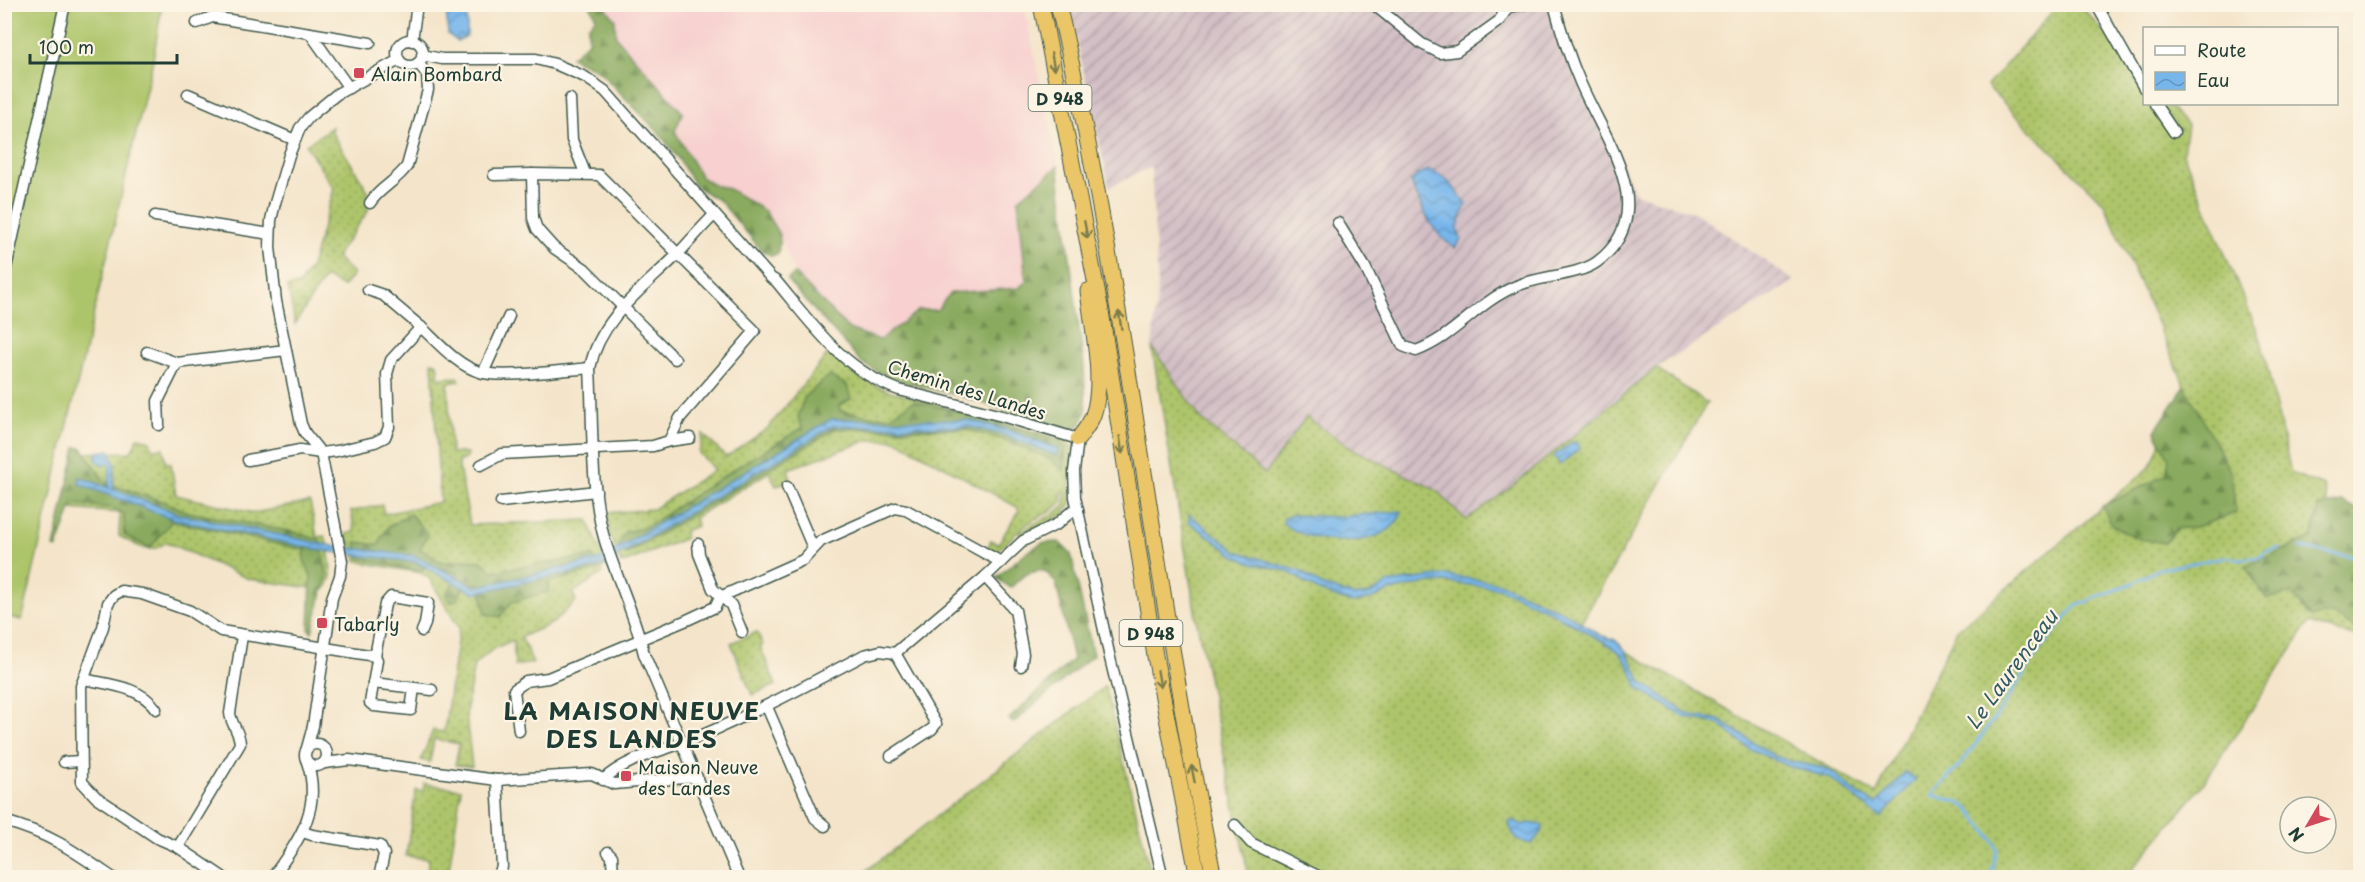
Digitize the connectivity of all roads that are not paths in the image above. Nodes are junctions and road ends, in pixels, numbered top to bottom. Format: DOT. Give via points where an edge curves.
graph roads {
  1 [pos="65,4"];
  2 [pos="417,4"];
  3 [pos="1041,4"];
  4 [pos="1058,4"];
  5 [pos="1372,4"];
  6 [pos="1525,4"];
  7 [pos="1554,4"];
  8 [pos="2096,4"];
  9 [pos="1505,6"];
  10 [pos="197,23"];
  11 [pos="310,33"];
  12 [pos="412,41"];
  13 [pos="370,43"];
  14 [pos="420,59"];
  15 [pos="399,60"];
  16 [pos="2143,85"];
  17 [pos="349,88"];
  18 [pos="188,94"];
  19 [pos="570,99"];
  20 [pos="2156,105"];
  21 [pos="2174,132"];
  22 [pos="295,140"];
  23 [pos="585,173"];
  24 [pos="532,174"];
  25 [pos="494,175"];
  26 [pos="369,203"];
  27 [pos="714,215"];
  28 [pos="155,216"];
  29 [pos="1338,222"];
  30 [pos="270,234"];
  31 [pos="679,253"];
  32 [pos="1093,268"];
  33 [pos="4,276"];
  34 [pos="368,290"];
  35 [pos="624,307"];
  36 [pos="509,316"];
  37 [pos="422,327"];
  38 [pos="286,350"];
  39 [pos="147,352"];
  40 [pos="675,358"];
  41 [pos="177,363"];
  42 [pos="590,368"];
  43 [pos="483,373"];
  44 [pos="159,425"];
  45 [pos="690,438"];
  46 [pos="1078,439"];
  47 [pos="669,441"];
  48 [pos="595,449"];
  49 [pos="321,453"];
  50 [pos="248,460"];
  51 [pos="481,465"];
  52 [pos="787,487"];
  53 [pos="596,491"];
  54 [pos="501,502"];
  55 [pos="1078,509"];
  56 [pos="1057,524"];
  57 [pos="1082,526"];
  58 [pos="698,544"];
  59 [pos="813,548"];
  60 [pos="1001,562"];
  61 [pos="985,577"];
  62 [pos="720,597"];
  63 [pos="422,631"];
  64 [pos="742,632"];
  65 [pos="242,636"];
  66 [pos="641,639"];
  67 [pos="325,647"];
  68 [pos="895,653"];
  69 [pos="375,656"];
  70 [pos="1021,666"];
  71 [pos="84,679"];
  72 [pos="373,683"];
  73 [pos="414,688"];
  74 [pos="432,690"];
  75 [pos="767,707"];
  76 [pos="156,709"];
  77 [pos="313,726"];
  78 [pos="519,731"];
  79 [pos="682,743"];
  80 [pos="307,748"];
  81 [pos="324,748"];
  82 [pos="891,756"];
  83 [pos="349,760"];
  84 [pos="81,761"];
  85 [pos="64,762"];
  86 [pos="307,762"];
  87 [pos="324,764"];
  88 [pos="697,777"];
  89 [pos="497,780"];
  90 [pos="603,780"];
  91 [pos="313,783"];
  92 [pos="4,822"];
  93 [pos="1235,825"];
  94 [pos="825,826"];
  95 [pos="303,832"];
  96 [pos="178,847"];
  97 [pos="608,852"];
  98 [pos="113,878"];
  99 [pos="224,878"];
  100 [pos="272,878"];
  101 [pos="379,878"];
  102 [pos="497,878"];
  103 [pos="613,878"];
  104 [pos="740,878"];
  105 [pos="1163,878"];
  106 [pos="1198,878"];
  107 [pos="1214,878"];
  108 [pos="1322,878"];
  1 -- 33 [label="street"];
  2 -- 12 [label="street"];
  3 -- 32 [label="highway, D 948, one-way"];
  107 -- 4 [label="highway, D 948, one-way" via="1174,665 1117,303"];
  5 -- 9 [label="street" via="1422,44 1440,53 1457,51 1499,21"];
  6 -- 9 [label="street"];
  7 -- 29 [label="street" via="1568,54 1623,177 1628,212 1617,242 1587,268 1512,287 1433,345 1416,351 1403,346 1365,267"];
  8 -- 16 [label="street"];
  10 -- 11 [label="street" via="212,17"];
  11 -- 13 [label="street"];
  11 -- 17 [label="street"];
  12 -- 14 [label="street" via="419,45"];
  12 -- 15 [label="street" via="399,46"];
  14 -- 15 [label="street" via="408,66"];
  14 -- 26 [label="street" via="427,74 428,90 407,166"];
  14 -- 27 [label="street, Chemin des Landes" via="536,59 585,77 604,91"];
  15 -- 17 [label="street"];
  17 -- 22 [label="street" via="318,108"];
  18 -- 22 [label="street"];
  19 -- 23 [label="street" via="572,140"];
  20 -- 21 [label="street"];
  22 -- 30 [label="street" via="275,203"];
  23 -- 24 [label="street"];
  23 -- 31 [label="street" via="599,175"];
  24 -- 25 [label="street"];
  24 -- 35 [label="street" via="537,229"];
  27 -- 31 [label="street"];
  27 -- 46 [label="street, Chemin des Landes" via="837,352 870,376 899,390"];
  28 -- 30 [label="street"];
  30 -- 38 [label="street" via="276,301"];
  31 -- 35 [label="street"];
  31 -- 47 [label="street" via="755,331 680,418"];
  32 -- 46 [label="highway" via="1087,286 1096,361 1096,400 1094,414"];
  32 -- 106 [label="highway, D 948, one-way" via="1155,656"];
  34 -- 37 [label="street" via="383,295"];
  35 -- 40 [label="street"];
  35 -- 42 [label="street" via="598,341"];
  36 -- 43 [label="street"];
  37 -- 43 [label="street" via="469,368"];
  37 -- 49 [label="street" via="391,360 387,374 389,427 385,437"];
  38 -- 41 [label="street"];
  38 -- 49 [label="street" via="301,424"];
  39 -- 41 [label="street"];
  41 -- 44 [label="street" via="159,400"];
  42 -- 43 [label="street"];
  42 -- 48 [label="street"];
  45 -- 47 [label="street"];
  46 -- 55 [label="street" via="1074,478"];
  47 -- 48 [label="street" via="653,446"];
  48 -- 51 [label="street" via="502,454"];
  48 -- 53 [label="street"];
  49 -- 50 [label="street" via="300,450"];
  49 -- 67 [label="street" via="342,561"];
  52 -- 59 [label="street"];
  53 -- 54 [label="street"];
  53 -- 66 [label="street" via="605,541"];
  55 -- 56 [label="street"];
  55 -- 57 [label="street"];
  56 -- 57 [label="street"];
  56 -- 60 [label="street" via="1023,541"];
  57 -- 105 [label="street"];
  58 -- 62 [label="street" via="702,563"];
  59 -- 60 [label="street" via="821,540 895,508 906,510"];
  59 -- 62 [label="street" via="803,560"];
  60 -- 61 [label="street"];
  61 -- 68 [label="street"];
  61 -- 70 [label="street" via="1015,610 1023,654"];
  62 -- 64 [label="street" via="731,605"];
  62 -- 66 [label="street" via="715,607"];
  63 -- 69 [label="street" via="428,603 391,597 385,604"];
  65 -- 67 [label="street"];
  65 -- 71 [label="street" via="213,627 190,611 121,591 108,603"];
  65 -- 96 [label="street" via="230,713 240,744"];
  66 -- 78 [label="street" via="548,678 526,681 514,690"];
  66 -- 79 [label="street"];
  67 -- 69 [label="street"];
  67 -- 77 [label="street"];
  68 -- 75 [label="street" via="879,651 864,655"];
  68 -- 82 [label="street" via="936,724"];
  69 -- 72 [label="street"];
  71 -- 76 [label="street" via="139,692"];
  71 -- 84 [label="street" via="80,693"];
  72 -- 73 [label="street"];
  72 -- 73 [label="street" via="370,703 374,706 411,711"];
  73 -- 74 [label="street"];
  75 -- 79 [label="street"];
  75 -- 94 [label="street" via="815,818"];
  77 -- 80 [label="street"];
  77 -- 81 [label="street"];
  79 -- 88 [label="street"];
  79 -- 90 [label="street" via="615,769"];
  80 -- 81 [label="street" via="313,744"];
  80 -- 86 [label="street"];
  81 -- 83 [label="street"];
  81 -- 87 [label="street"];
  83 -- 87 [label="street"];
  83 -- 89 [label="street"];
  84 -- 85 [label="street"];
  84 -- 96 [label="street" via="82,782 87,790 157,838"];
  86 -- 87 [label="street" via="313,766"];
  86 -- 91 [label="street"];
  87 -- 91 [label="street"];
  88 -- 90 [label="street" via="627,784"];
  88 -- 104 [label="street"];
  89 -- 90 [label="street" via="592,774"];
  89 -- 102 [label="street" via="502,867"];
  91 -- 95 [label="street"];
  92 -- 98 [label="street" via="62,842"];
  93 -- 108 [label="street" via="1251,843"];
  95 -- 100 [label="street"];
  95 -- 101 [label="street" via="380,846 384,854"];
  96 -- 99 [label="street"];
  97 -- 103 [label="street" via="612,856"];
}
